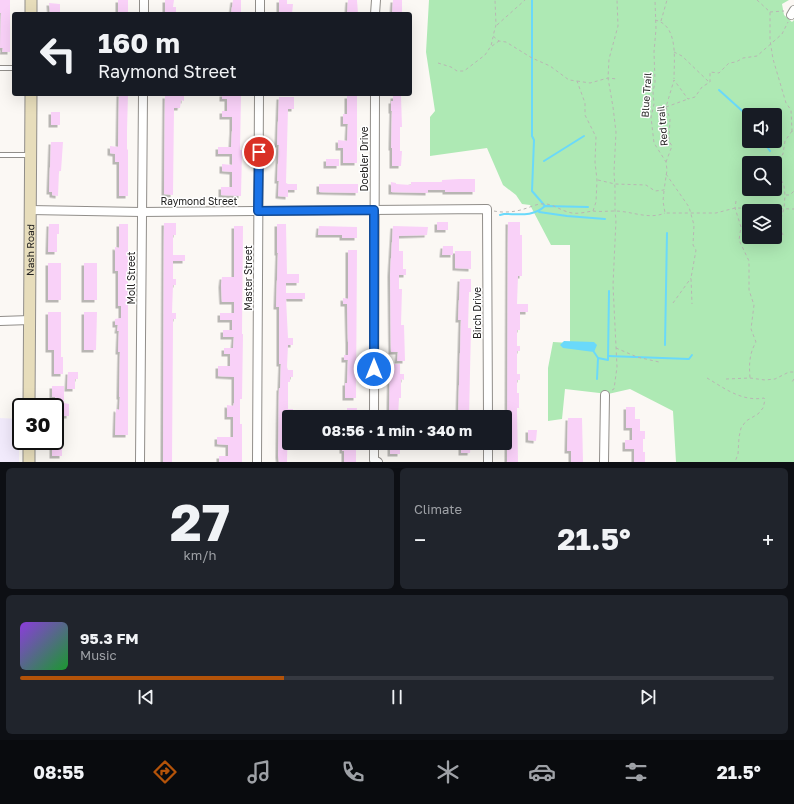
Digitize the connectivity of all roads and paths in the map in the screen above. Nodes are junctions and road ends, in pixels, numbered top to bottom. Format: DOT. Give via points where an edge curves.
graph roads {
  1 [pos="31,0"];
  2 [pos="144,0"];
  3 [pos="260,0"];
  4 [pos="376,0"];
  5 [pos="495,0"];
  6 [pos="525,0"];
  7 [pos="617,0"];
  8 [pos="655,0"];
  9 [pos="667,0"];
  10 [pos="757,0"];
  11 [pos="31,12"];
  12 [pos="144,12"];
  13 [pos="260,12"];
  14 [pos="375,12"];
  15 [pos="770,12"];
  16 [pos="792,12"];
  17 [pos="655,20"];
  18 [pos="661,21"];
  19 [pos="496,25"];
  20 [pos="493,36"];
  21 [pos="499,41"];
  22 [pos="771,44"];
  23 [pos="491,46"];
  24 [pos="674,52"];
  25 [pos="438,63"];
  26 [pos="0,68"];
  27 [pos="12,68"];
  28 [pos="608,78"];
  29 [pos="618,79"];
  30 [pos="674,80"];
  31 [pos="577,81"];
  32 [pos="710,82"];
  33 [pos="31,96"];
  34 [pos="143,96"];
  35 [pos="259,96"];
  36 [pos="375,96"];
  37 [pos="688,99"];
  38 [pos="666,107"];
  39 [pos="792,131"];
  40 [pos="794,134"];
  41 [pos="0,155"];
  42 [pos="30,155"];
  43 [pos="666,162"];
  44 [pos="666,174"];
  45 [pos="597,180"];
  46 [pos="615,184"];
  47 [pos="664,190"];
  48 [pos="794,191"];
  49 [pos="785,194"];
  50 [pos="736,201"];
  51 [pos="735,208"];
  52 [pos="784,208"];
  53 [pos="487,209"];
  54 [pos="794,209"];
  55 [pos="30,210"];
  56 [pos="374,210"];
  57 [pos="258,211"];
  58 [pos="593,211"];
  59 [pos="615,211"];
  60 [pos="141,212"];
  61 [pos="665,212"];
  62 [pos="690,213"];
  63 [pos="783,235"];
  64 [pos="691,278"];
  65 [pos="673,304"];
  66 [pos="692,304"];
  67 [pos="30,320"];
  68 [pos="0,321"];
  69 [pos="615,348"];
  70 [pos="659,362"];
  71 [pos="794,372"];
  72 [pos="707,378"];
  73 [pos="750,378"];
  74 [pos="794,379"];
  75 [pos="726,380"];
  76 [pos="794,383"];
  77 [pos="605,395"];
  78 [pos="30,398"];
  79 [pos="374,410"];
  80 [pos="488,410"];
  81 [pos="29,450"];
  82 [pos="374,450"];
  83 [pos="488,450"];
  84 [pos="29,462"];
  85 [pos="140,462"];
  86 [pos="256,462"];
  87 [pos="378,462"];
  88 [pos="488,462"];
  89 [pos="604,462"];
  90 [pos="735,462"];
  1 -- 11 [label="main road"];
  2 -- 12 [label="street"];
  3 -- 13 [label="street"];
  4 -- 14 [label="street"];
  5 -- 19 [label="path"];
  6 -- 19 [label="path"];
  7 -- 28 [label="path" via="618,26"];
  8 -- 17 [label="path, Blue Trail"];
  9 -- 18 [label="path"];
  10 -- 15 [label="path"];
  15 -- 16 [label="path"];
  15 -- 22 [label="path"];
  16 -- 22 [label="path" via="782,34"];
  17 -- 18 [label="path"];
  17 -- 43 [label="path, Blue Trail" via="655,82 651,118 654,143"];
  18 -- 24 [label="path, Red trail" via="669,30 675,46"];
  19 -- 20 [label="path"];
  20 -- 21 [label="path"];
  20 -- 23 [label="path"];
  21 -- 23 [label="path"];
  21 -- 31 [label="path" via="506,42 550,66 569,80"];
  22 -- 32 [label="path" via="757,56 728,63 719,73 710,72"];
  22 -- 39 [label="path" via="786,103 791,110"];
  23 -- 25 [label="path" via="485,55 464,71 457,71"];
  24 -- 30 [label="path, Red trail"];
  24 -- 32 [label="path" via="682,56"];
  26 -- 27 [label="lane"];
  28 -- 29 [label="path"];
  28 -- 31 [label="path" via="590,84"];
  28 -- 46 [label="path" via="616,132"];
  30 -- 37 [label="path"];
  30 -- 38 [label="path, Red trail"];
  31 -- 45 [label="path" via="585,103 585,115 596,138"];
  32 -- 37 [label="path" via="702,87 695,98"];
  33 -- 42 [label="main road, Nash Road"];
  34 -- 60 [label="street, Moll Street"];
  35 -- 57 [label="street, Master Street"];
  36 -- 56 [label="street, Doebler Drive"];
  37 -- 38 [label="path"];
  38 -- 43 [label="path, Red trail" via="670,119 669,141 672,146"];
  39 -- 40 [label="path"];
  39 -- 49 [label="path" via="785,141 783,154 778,161 777,170"];
  41 -- 42 [label="lane"];
  42 -- 55 [label="main road, Nash Road"];
  43 -- 44 [label="path"];
  44 -- 47 [label="path"];
  44 -- 62 [label="path" via="689,207"];
  45 -- 46 [label="path"];
  45 -- 58 [label="path"];
  46 -- 47 [label="path" via="646,185 655,190"];
  46 -- 59 [label="path"];
  47 -- 61 [label="path"];
  48 -- 49 [label="path" via="790,195"];
  49 -- 52 [label="path"];
  50 -- 51 [label="path"];
  51 -- 52 [label="path"];
  51 -- 62 [label="path" via="716,213"];
  51 -- 73 [label="path" via="741,227 739,240 749,262 749,290 754,305 752,329 756,342 749,358"];
  52 -- 54 [label="path"];
  52 -- 63 [label="path" via="779,226"];
  53 -- 56 [label="street, Raymond Street"];
  53 -- 58 [label="path" via="500,212 522,210 544,203 569,213"];
  53 -- 80 [label="street, Birch Drive"];
  55 -- 60 [label="street, Raymond Street"];
  55 -- 67 [label="main road, Nash Road"];
  56 -- 57 [label="street, Raymond Street"];
  56 -- 79 [label="street, Doebler Drive"];
  57 -- 60 [label="street, Raymond Street"];
  57 -- 86 [label="street, Master Street"];
  58 -- 59 [label="path"];
  59 -- 61 [label="path" via="650,216"];
  59 -- 69 [label="path"];
  60 -- 85 [label="street, Moll Street"];
  61 -- 62 [label="path"];
  62 -- 64 [label="path" via="694,225 693,245 696,250"];
  64 -- 65 [label="path"];
  64 -- 66 [label="path"];
  67 -- 68 [label="street"];
  67 -- 78 [label="main road, Nash Road"];
  69 -- 70 [label="path" via="637,358"];
  69 -- 77 [label="path" via="617,367 614,389"];
  71 -- 73 [label="path" via="775,379"];
  72 -- 90 [label="path" via="736,394 765,400 758,414 746,421 741,428"];
  73 -- 75 [label="path"];
  74 -- 76 [label="path"];
  77 -- 89 [label="street"];
  81 -- 84 [label="main road"];
  82 -- 87 [label="street" via="374,460"];
  83 -- 88 [label="street"];
}
